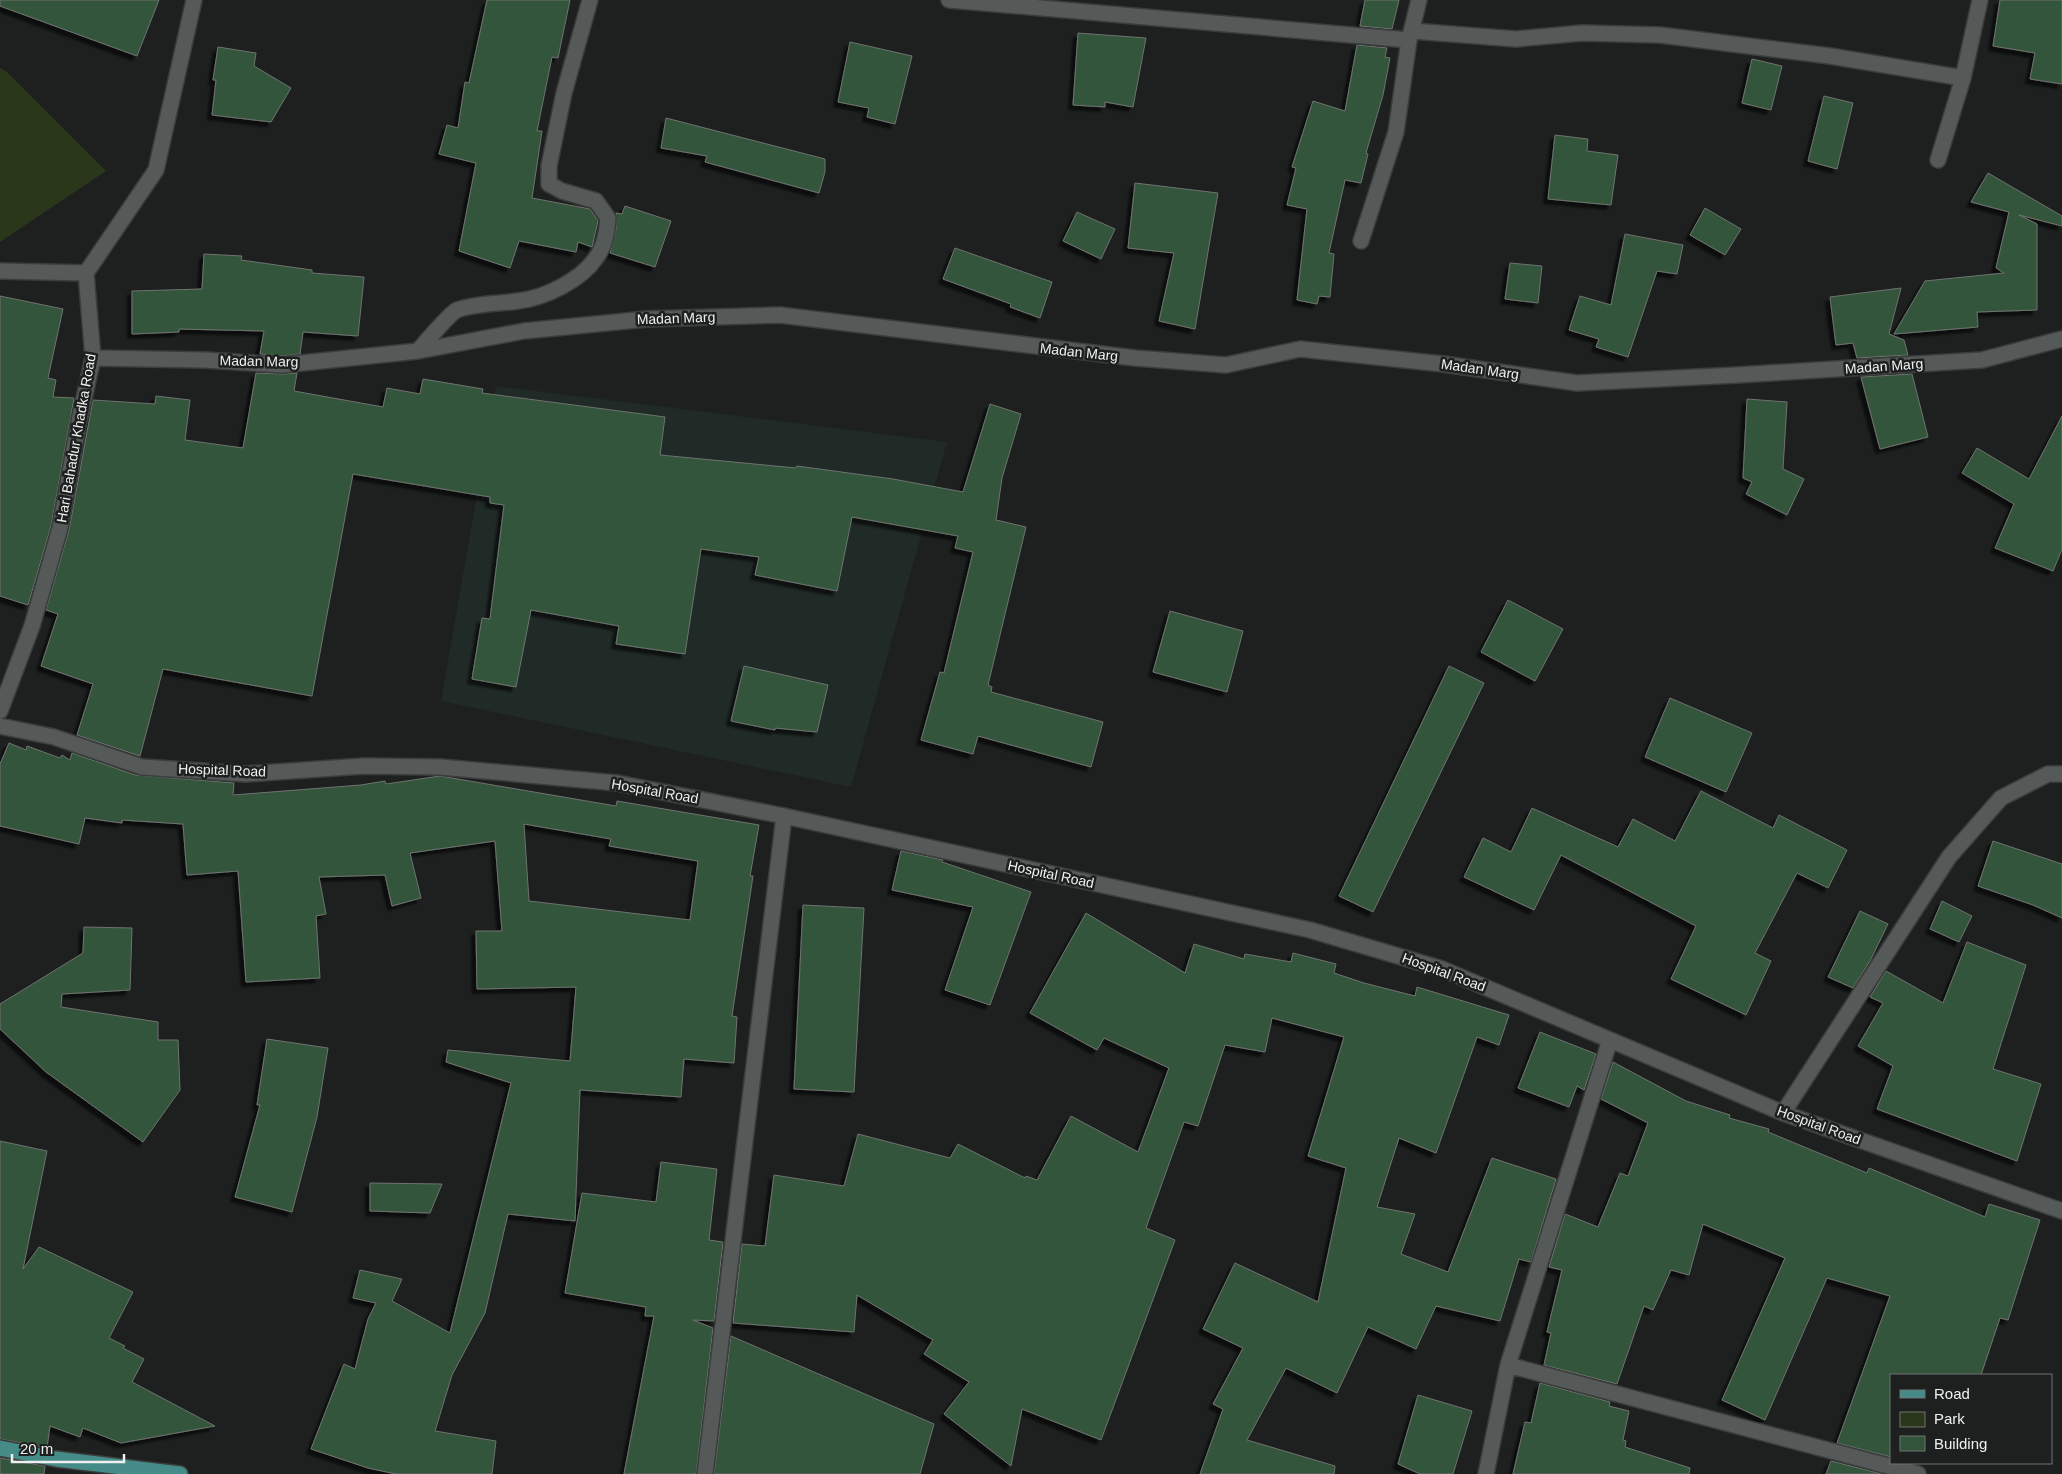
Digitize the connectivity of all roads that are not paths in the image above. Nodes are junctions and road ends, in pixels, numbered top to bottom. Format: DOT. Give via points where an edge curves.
graph roads {
  1 [pos="194,0"];
  2 [pos="590,0"];
  3 [pos="949,0"];
  4 [pos="1419,0"];
  5 [pos="1980,0"];
  6 [pos="1410,35"];
  7 [pos="1963,78"];
  8 [pos="1938,160"];
  9 [pos="1361,241"];
  10 [pos="0,271"];
  11 [pos="86,273"];
  12 [pos="2062,339"];
  13 [pos="418,351"];
  14 [pos="93,358"];
  15 [pos="0,711"];
  16 [pos="0,726"];
  17 [pos="2062,774"];
  18 [pos="784,816"];
  19 [pos="1610,1040"];
  20 [pos="1783,1113"];
  21 [pos="2062,1211"];
  22 [pos="1508,1365"];
  23 [pos="0,1448"];
  24 [pos="180,1474"];
  25 [pos="705,1474"];
  26 [pos="1486,1474"];
  27 [pos="1918,1474"];
  1 -- 11 [label="street" via="156,170"];
  2 -- 13 [label="street" via="564,93 549,166 549,184 596,201 608,218 606,237 598,256 588,269 538,298 456,310"];
  3 -- 6 [label="street"];
  4 -- 6 [label="street"];
  5 -- 7 [label="street"];
  6 -- 7 [label="street" via="1516,39 1582,33 1660,35 1830,56"];
  6 -- 9 [label="street" via="1396,132"];
  7 -- 8 [label="street"];
  10 -- 11 [label="street"];
  11 -- 14 [label="street, Hari Bahadur Khadka Road"];
  12 -- 13 [label="street, Madan Marg" via="1982,360 1577,383 1443,364 1300,349 1226,365 1135,358 780,315 618,321 524,331"];
  13 -- 14 [label="street, Madan Marg" via="282,365"];
  14 -- 15 [label="street, Hari Bahadur Khadka Road" via="60,528 32,626"];
  16 -- 18 [label="street, Hospital Road" via="54,737 142,767 246,774 364,766 440,767 617,783"];
  17 -- 20 [label="street" via="2048,774 2002,798 1949,858"];
  18 -- 19 [label="street, Hospital Road" via="1310,930 1442,969"];
  18 -- 25 [label="street"];
  19 -- 20 [label="street, Hospital Road"];
  19 -- 22 [label="street"];
  20 -- 21 [label="street, Hospital Road"];
  22 -- 26 [label="street"];
  22 -- 27 [label="street"];
  23 -- 24 [label="main road"];
}
